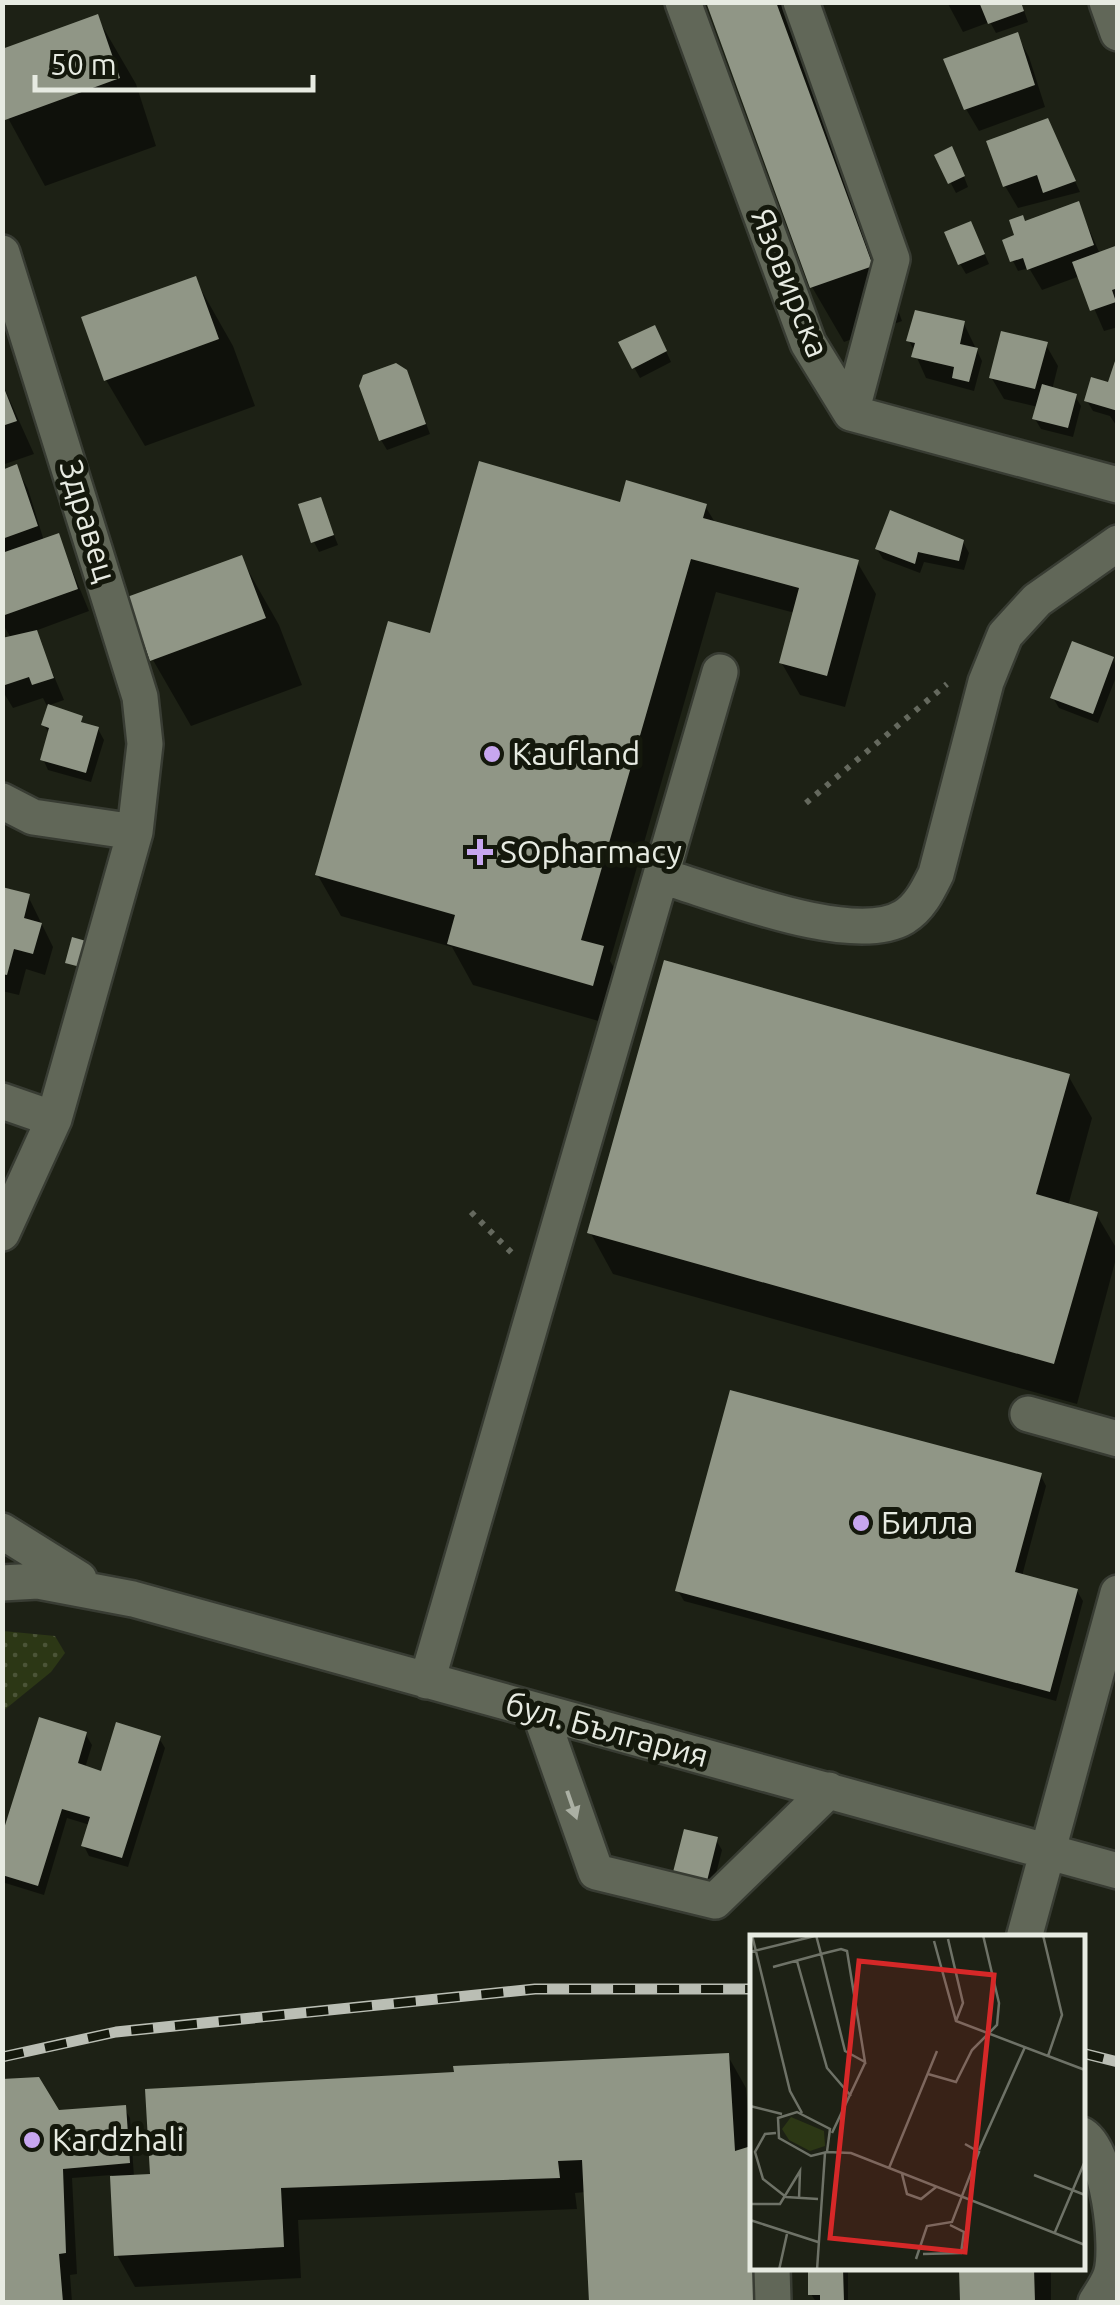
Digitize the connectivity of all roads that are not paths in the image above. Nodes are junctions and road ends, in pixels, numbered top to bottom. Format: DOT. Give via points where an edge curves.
graph roads {
  1 [pos="683,2"];
  2 [pos="801,2"];
  3 [pos="1107,2"];
  4 [pos="1118,33"];
  5 [pos="2,254"];
  6 [pos="851,413"];
  7 [pos="1118,485"];
  8 [pos="1118,543"];
  9 [pos="720,672"];
  10 [pos="2,801"];
  11 [pos="134,832"];
  12 [pos="662,876"];
  13 [pos="2,1101"];
  14 [pos="54,1120"];
  15 [pos="2,1232"];
  16 [pos="1028,1414"];
  17 [pos="1118,1439"];
  18 [pos="2,1531"];
  19 [pos="2,1583"];
  20 [pos="97,1590"];
  21 [pos="1118,1593"];
  22 [pos="427,1681"];
  23 [pos="540,1713"];
  24 [pos="829,1790"];
  25 [pos="1050,1852"];
  26 [pos="1118,1870"];
  27 [pos="1025,1935"];
  28 [pos="1085,2137"];
  29 [pos="772,2270"];
  30 [pos="773,2302"];
  31 [pos="1096,2302"];
  1 -- 6 [label="street, Язовирска" via="808,343"];
  2 -- 6 [label="street" via="892,259"];
  3 -- 4 [label="street"];
  5 -- 11 [label="street, Здравец" via="140,697 145,744"];
  6 -- 7 [label="street"];
  8 -- 12 [label="street" via="1037,600 1005,635 986,682 936,874 926,896 904,917 872,927 838,924"];
  9 -- 12 [label="street"];
  10 -- 11 [label="street" via="33,817"];
  11 -- 14 [label="street, Здравец"];
  12 -- 22 [label="street"];
  13 -- 14 [label="street"];
  14 -- 15 [label="street, Здравец"];
  16 -- 17 [label="street"];
  18 -- 20 [label="street, бул. България"];
  19 -- 20 [label="street, бул. България"];
  20 -- 22 [label="street, бул. България"];
  21 -- 25 [label="street"];
  22 -- 23 [label="street, бул. България"];
  23 -- 24 [label="street, бул. България"];
  23 -- 24 [label="street, one-way" via="596,1872 714,1901"];
  24 -- 25 [label="street, бул. България"];
  25 -- 26 [label="street, бул. България"];
  25 -- 27 [label="street"];
  28 -- 31 [label="street" via="1109,2180 1113,2272"];
  29 -- 30 [label="street"];
}
